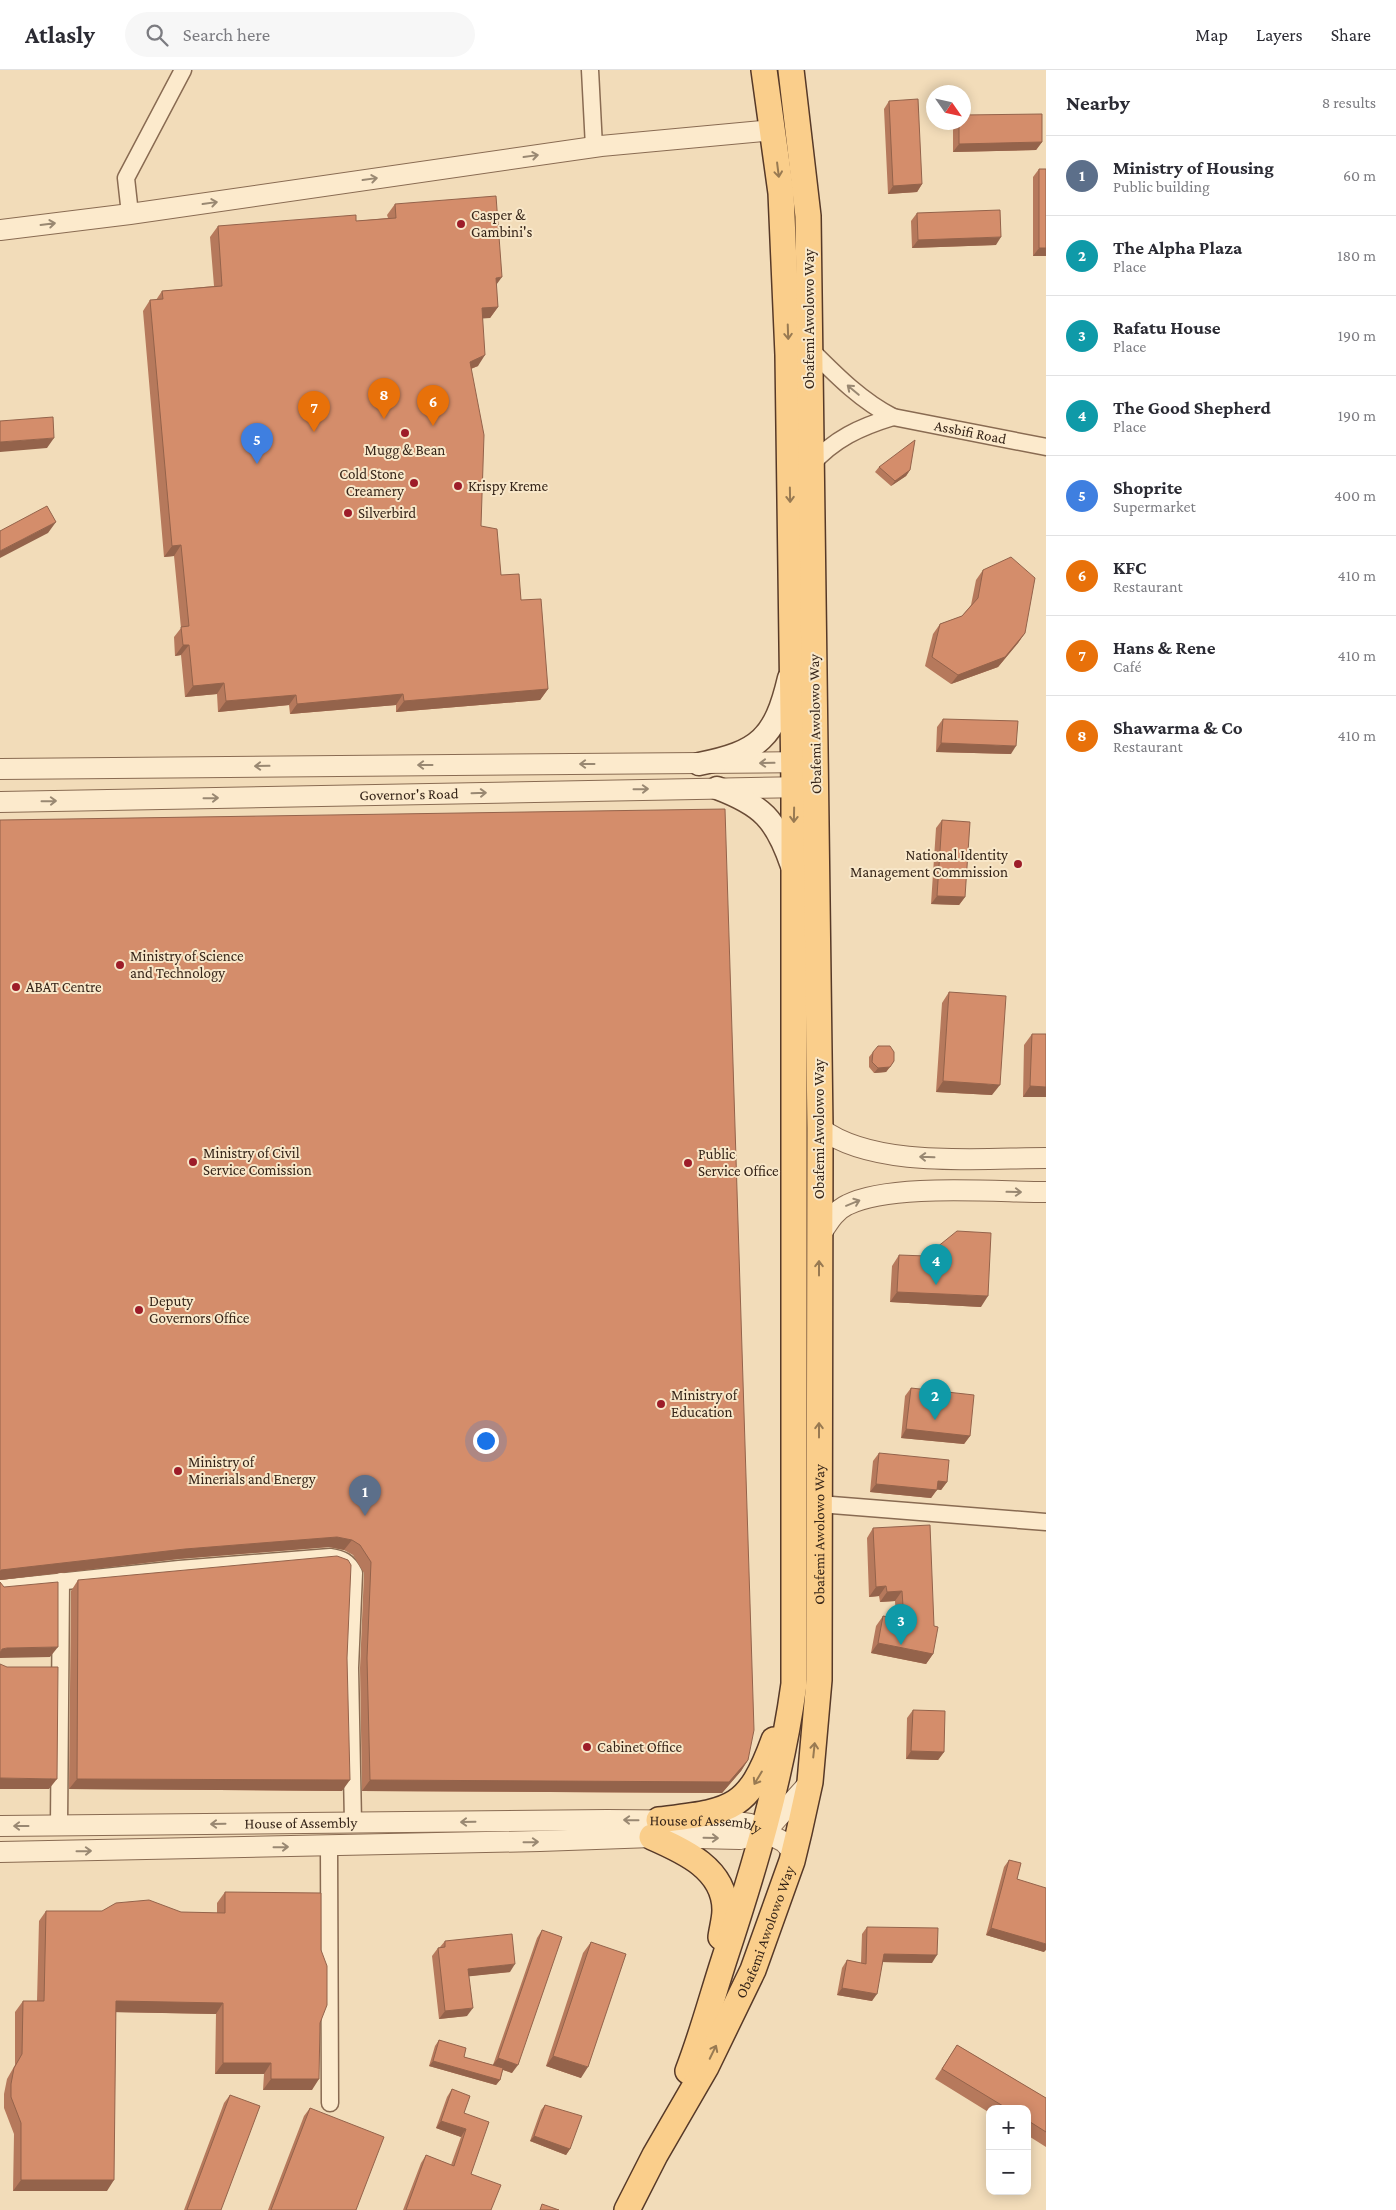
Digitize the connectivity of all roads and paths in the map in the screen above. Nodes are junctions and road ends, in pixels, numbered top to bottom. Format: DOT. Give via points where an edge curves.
graph roads {
  1 [pos="183,70"];
  2 [pos="590,70"];
  3 [pos="764,70"];
  4 [pos="791,70"];
  5 [pos="773,130"];
  6 [pos="594,147"];
  7 [pos="130,214"];
  8 [pos="0,230"];
  9 [pos="809,348"];
  10 [pos="893,417"];
  11 [pos="1046,446"];
  12 [pos="810,465"];
  13 [pos="791,667"];
  14 [pos="805,762"];
  15 [pos="699,764"];
  16 [pos="0,769"];
  17 [pos="805,787"];
  18 [pos="717,788"];
  19 [pos="0,802"];
  20 [pos="793,868"];
  21 [pos="820,1128"];
  22 [pos="963,1158"];
  23 [pos="1046,1158"];
  24 [pos="963,1192"];
  25 [pos="1046,1192"];
  26 [pos="820,1236"];
  27 [pos="820,1504"];
  28 [pos="1046,1522"];
  29 [pos="61,1581"];
  30 [pos="0,1588"];
  31 [pos="43,1667"];
  32 [pos="60,1667"];
  33 [pos="794,1684"];
  34 [pos="810,1782"];
  35 [pos="353,1823"];
  36 [pos="0,1826"];
  37 [pos="59,1826"];
  38 [pos="656,1829"];
  39 [pos="764,1832"];
  40 [pos="329,1846"];
  41 [pos="793,1852"];
  42 [pos="4,1854"];
  43 [pos="707,2014"];
  44 [pos="330,2103"];
  45 [pos="655,2155"];
  46 [pos="627,2210"];
  1 -- 7 [label="street" via="126,178"];
  2 -- 6 [label="street"];
  3 -- 5 [label="main road, Obafemi Awolowo Way"];
  4 -- 9 [label="main road, Obafemi Awolowo Way" via="808,216"];
  5 -- 6 [label="street"];
  5 -- 13 [label="main road, Obafemi Awolowo Way, one-way" via="781,193 788,327"];
  7 -- 6 [label="street, one-way"];
  8 -- 7 [label="street, one-way"];
  10 -- 9 [label="street, one-way" via="872,406"];
  9 -- 12 [label="main road, Obafemi Awolowo Way"];
  10 -- 11 [label="street, Assbifi Road"];
  10 -- 12 [label="street" via="848,434 825,449"];
  12 -- 14 [label="main road, Obafemi Awolowo Way"];
  13 -- 14 [label="main road, Obafemi Awolowo Way"];
  13 -- 15 [label="main road" via="784,700 766,735 751,748 730,758"];
  14 -- 15 [label="street, Governor's Road, one-way"];
  14 -- 17 [label="main road, Obafemi Awolowo Way"];
  15 -- 16 [label="street, Governor's Road, one-way"];
  17 -- 18 [label="street, Governor's Road"];
  17 -- 20 [label="main road, Obafemi Awolowo Way, one-way"];
  17 -- 21 [label="main road, Obafemi Awolowo Way"];
  19 -- 18 [label="street, Governor's Road, one-way"];
  18 -- 20 [label="main road" via="745,799 766,816 780,835"];
  20 -- 33 [label="main road, Obafemi Awolowo Way" via="796,1272"];
  22 -- 21 [label="street, one-way" via="904,1156 866,1150 833,1138"];
  21 -- 26 [label="main road, Obafemi Awolowo Way"];
  22 -- 23 [label="street"];
  22 -- 24 [label="street"];
  24 -- 25 [label="street, one-way"];
  26 -- 24 [label="street, one-way" via="835,1214 846,1205 867,1198 906,1193"];
  27 -- 26 [label="main road, Obafemi Awolowo Way, one-way"];
  27 -- 28 [label="street"];
  34 -- 27 [label="main road, Obafemi Awolowo Way, one-way" via="819,1680"];
  29 -- 30 [label="street"];
  29 -- 32 [label="street"];
  29 -- 35 [label="street" via="330,1556 349,1564 354,1573 350,1668"];
  31 -- 32 [label="street"];
  32 -- 37 [label="street"];
  33 -- 38 [label="main road, one-way" via="763,1769 752,1788 736,1805"];
  33 -- 39 [label="main road, Obafemi Awolowo Way" via="780,1772"];
  34 -- 39 [label="street"];
  34 -- 41 [label="main road, Obafemi Awolowo Way"];
  35 -- 37 [label="street, House of Assembly, one-way"];
  38 -- 35 [label="street, House of Assembly, one-way"];
  37 -- 36 [label="street, House of Assembly, one-way"];
  38 -- 39 [label="street, House of Assembly" via="740,1839"];
  40 -- 38 [label="street, House of Assembly, one-way"];
  38 -- 43 [label="main road" via="697,1860 720,1888 725,1909 720,1941 706,1989"];
  39 -- 41 [label="street" via="784,1842"];
  39 -- 43 [label="main road, Obafemi Awolowo Way"];
  42 -- 40 [label="street, House of Assembly, one-way"];
  40 -- 44 [label="street"];
  45 -- 41 [label="main road, Obafemi Awolowo Way, one-way" via="706,2067 754,1970"];
  43 -- 45 [label="main road, Obafemi Awolowo Way"];
  45 -- 46 [label="main road, Obafemi Awolowo Way"];
}
